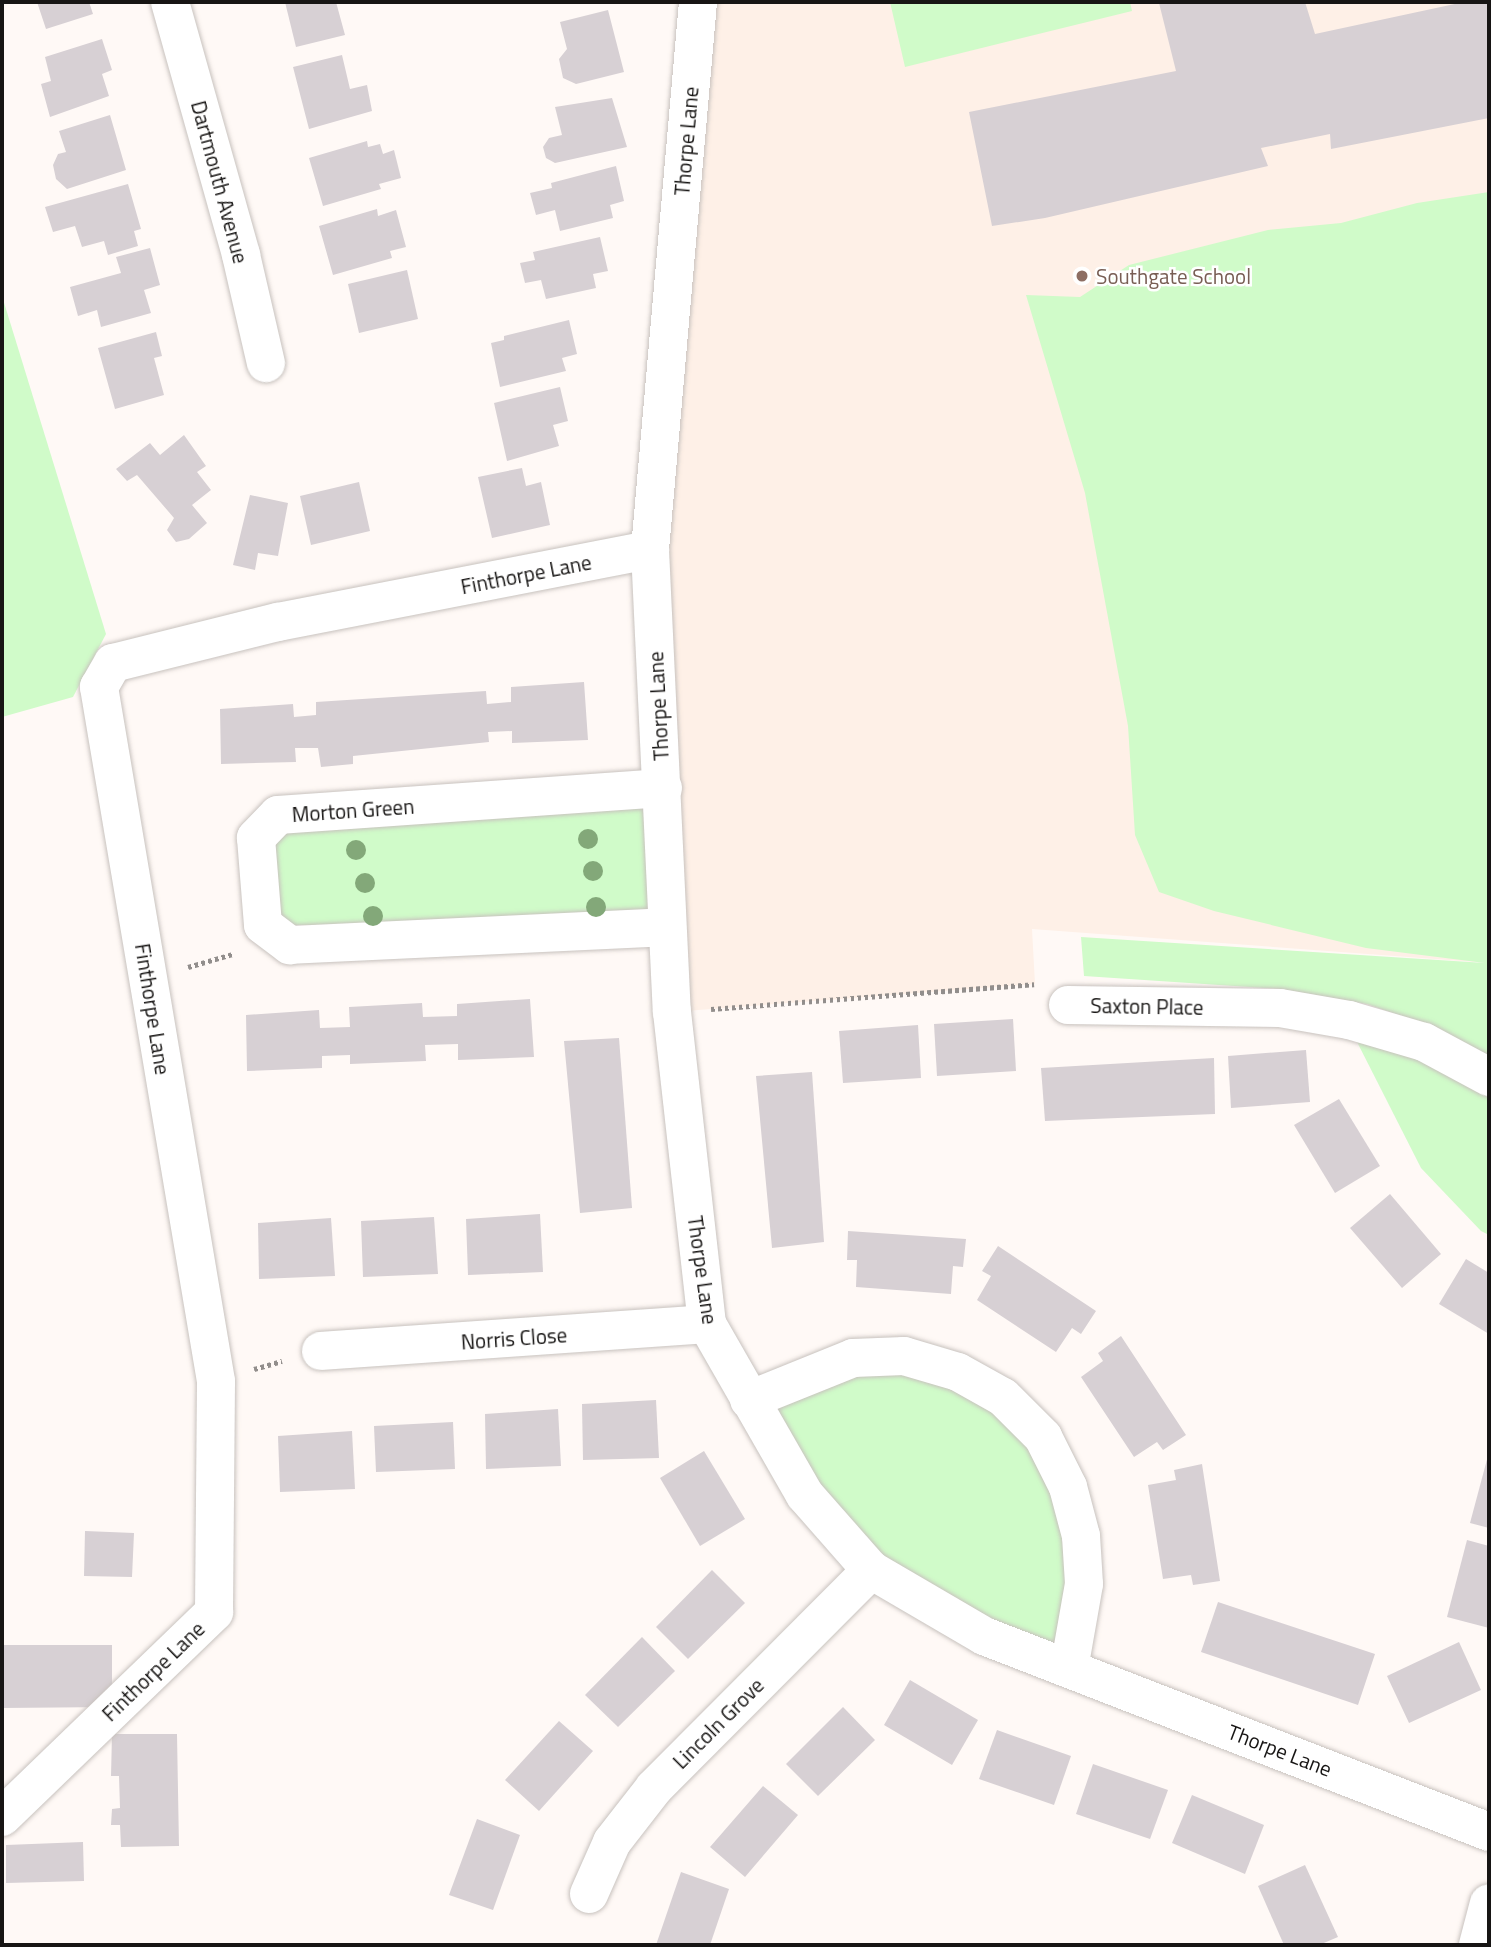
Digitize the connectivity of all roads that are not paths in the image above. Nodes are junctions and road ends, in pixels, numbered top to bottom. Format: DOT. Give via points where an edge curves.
graph roads {
  1 [pos="170,2"];
  2 [pos="698,2"];
  3 [pos="267,363"];
  4 [pos="650,550"];
  5 [pos="663,788"];
  6 [pos="667,926"];
  7 [pos="1068,1005"];
  8 [pos="1489,1077"];
  9 [pos="707,1325"];
  10 [pos="320,1351"];
  11 [pos="749,1400"];
  12 [pos="871,1570"];
  13 [pos="1069,1669"];
  14 [pos="2,1817"];
  15 [pos="1489,1832"];
  16 [pos="589,1894"];
  17 [pos="1489,1903"];
  18 [pos="1478,1945"];
  1 -- 3 [label="street, Dartmouth Avenue"];
  2 -- 4 [label="street, Thorpe Lane"];
  4 -- 5 [label="street, Thorpe Lane"];
  4 -- 14 [label="street, Finthorpe Lane" via="278,622 113,663 99,687 216,1381 214,1612"];
  5 -- 6 [label="street, Thorpe Lane"];
  5 -- 6 [label="street, Morton Green" via="278,815 256,838 263,925 290,945"];
  6 -- 9 [label="street, Thorpe Lane" via="672,1012"];
  7 -- 8 [label="street, Saxton Place" via="1280,1008 1349,1020 1424,1042"];
  9 -- 10 [label="street, Norris Close"];
  9 -- 11 [label="street, Thorpe Lane"];
  11 -- 12 [label="street, Thorpe Lane" via="805,1495"];
  11 -- 13 [label="street" via="853,1358 904,1356 958,1372 1003,1397 1043,1437 1068,1488 1081,1536 1084,1584"];
  12 -- 13 [label="street, Thorpe Lane" via="984,1636"];
  12 -- 16 [label="street, Lincoln Grove" via="654,1788 612,1842"];
  13 -- 15 [label="street, Thorpe Lane"];
  17 -- 18 [label="street"];
}
